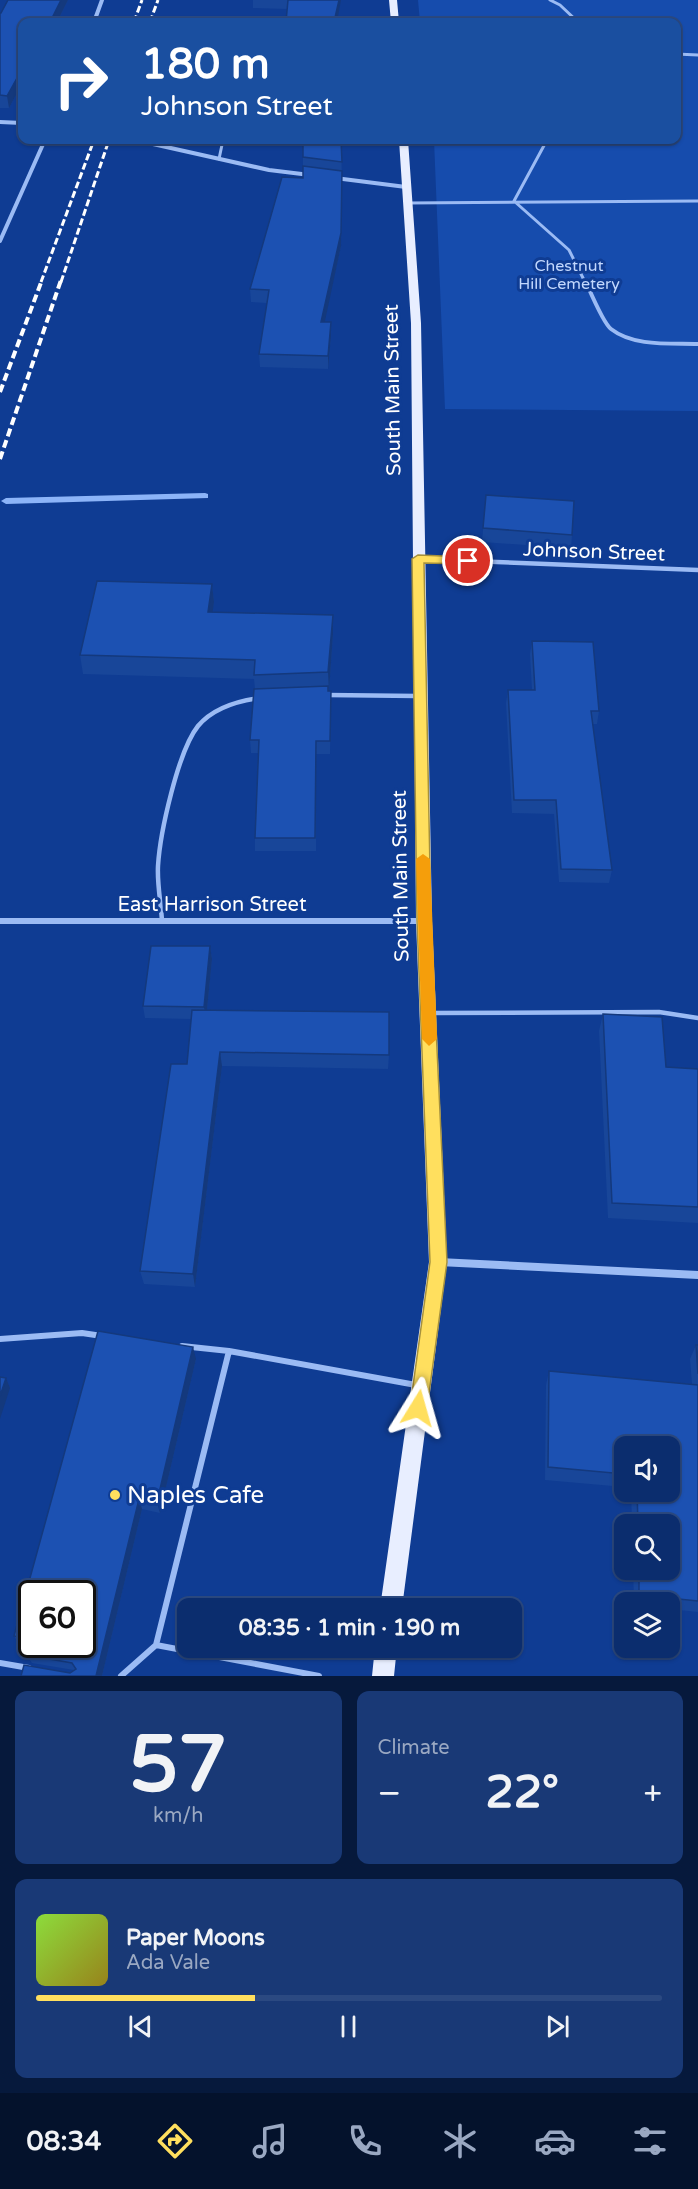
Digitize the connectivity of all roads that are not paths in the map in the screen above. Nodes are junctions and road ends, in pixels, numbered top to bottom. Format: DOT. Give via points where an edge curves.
graph roads {
  1 [pos="102,0"];
  2 [pos="393,0"];
  3 [pos="550,0"];
  4 [pos="561,0"];
  5 [pos="560,4"];
  6 [pos="95,18"];
  7 [pos="395,18"];
  8 [pos="574,18"];
  9 [pos="681,54"];
  10 [pos="698,55"];
  11 [pos="0,122"];
  12 [pos="18,123"];
  13 [pos="43,144"];
  14 [pos="153,144"];
  15 [pos="222,144"];
  16 [pos="403,144"];
  17 [pos="546,144"];
  18 [pos="219,159"];
  19 [pos="317,176"];
  20 [pos="328,177"];
  21 [pos="406,195"];
  22 [pos="514,201"];
  23 [pos="698,201"];
  24 [pos="0,241"];
  25 [pos="698,344"];
  26 [pos="418,559"];
  27 [pos="698,570"];
  28 [pos="316,695"];
  29 [pos="420,696"];
  30 [pos="265,697"];
  31 [pos="0,921"];
  32 [pos="162,921"];
  33 [pos="424,921"];
  34 [pos="428,1013"];
  35 [pos="698,1018"];
  36 [pos="438,1262"];
  37 [pos="698,1275"];
  38 [pos="105,1336"];
  39 [pos="0,1339"];
  40 [pos="172,1344"];
  41 [pos="229,1351"];
  42 [pos="422,1386"];
  43 [pos="393,1598"];
  44 [pos="156,1645"];
  45 [pos="385,1658"];
  46 [pos="0,1663"];
  47 [pos="33,1668"];
  48 [pos="120,1676"];
  49 [pos="319,1676"];
  50 [pos="383,1676"];
  1 -- 6 [label="street"];
  2 -- 7 [label="main road"];
  3 -- 5 [label="lane"];
  4 -- 5 [label="lane"];
  5 -- 8 [label="lane"];
  9 -- 10 [label="lane"];
  11 -- 12 [label="street"];
  13 -- 24 [label="street"];
  14 -- 18 [label="street"];
  15 -- 18 [label="lane"];
  16 -- 21 [label="main road, South Main Street"];
  17 -- 22 [label="lane"];
  18 -- 19 [label="street"];
  20 -- 21 [label="street"];
  21 -- 22 [label="lane"];
  21 -- 26 [label="main road, South Main Street" via="416,323"];
  22 -- 23 [label="lane"];
  22 -- 25 [label="lane" via="569,250 610,329 654,343"];
  26 -- 27 [label="street, Johnson Street"];
  26 -- 29 [label="main road, South Main Street"];
  28 -- 29 [label="lane"];
  29 -- 33 [label="main road, South Main Street"];
  30 -- 32 [label="lane" via="241,699 215,710 196,728 178,772 158,858"];
  31 -- 32 [label="street, East Harrison Street"];
  32 -- 33 [label="street, East Harrison Street"];
  33 -- 34 [label="main road, South Main Street"];
  34 -- 35 [label="lane" via="659,1012"];
  34 -- 36 [label="main road, South Main Street"];
  36 -- 37 [label="street"];
  36 -- 42 [label="main road, South Main Street"];
  38 -- 39 [label="lane" via="82,1333"];
  40 -- 41 [label="lane"];
  41 -- 42 [label="lane"];
  41 -- 44 [label="lane"];
  42 -- 43 [label="main road, South Main Street"];
  44 -- 48 [label="lane"];
  44 -- 49 [label="lane"];
  45 -- 50 [label="main road"];
  46 -- 47 [label="lane"];
}
